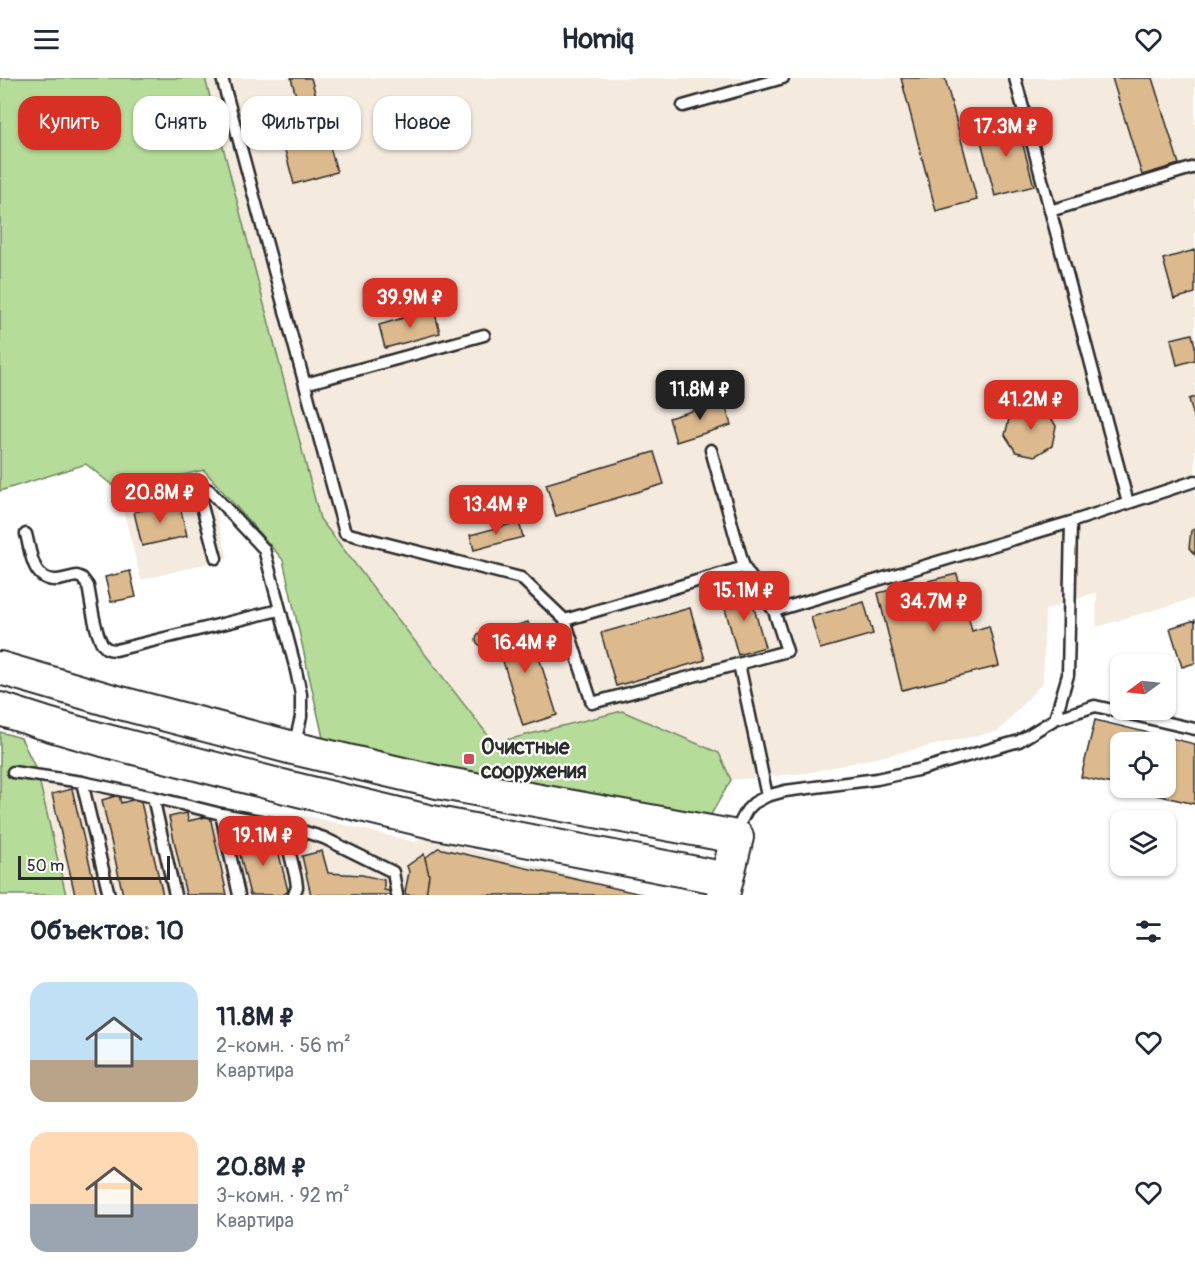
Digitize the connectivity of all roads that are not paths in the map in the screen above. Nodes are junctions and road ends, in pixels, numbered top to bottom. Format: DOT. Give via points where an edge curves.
graph roads {
  1 [pos="222,78"];
  2 [pos="783,78"];
  3 [pos="1019,80"];
  4 [pos="683,106"];
  5 [pos="1195,167"];
  6 [pos="1050,211"];
  7 [pos="484,335"];
  8 [pos="305,384"];
  9 [pos="711,450"];
  10 [pos="1195,481"];
  11 [pos="196,484"];
  12 [pos="125,500"];
  13 [pos="1128,503"];
  14 [pos="1071,522"];
  15 [pos="26,534"];
  16 [pos="216,558"];
  17 [pos="744,567"];
  18 [pos="279,610"];
  19 [pos="774,611"];
  20 [pos="565,620"];
  21 [pos="739,664"];
  22 [pos="0,668"];
  23 [pos="0,709"];
  24 [pos="1055,719"];
  25 [pos="1195,729"];
  26 [pos="293,748"];
  27 [pos="14,772"];
  28 [pos="82,782"];
  29 [pos="767,796"];
  30 [pos="153,797"];
  31 [pos="221,814"];
  32 [pos="283,825"];
  33 [pos="737,837"];
  34 [pos="725,887"];
  35 [pos="109,895"];
  36 [pos="175,895"];
  37 [pos="238,895"];
  38 [pos="294,895"];
  39 [pos="397,895"];
  1 -- 8 [label="lane"];
  2 -- 4 [label="lane"];
  3 -- 6 [label="lane"];
  5 -- 6 [label="lane"];
  6 -- 13 [label="lane"];
  7 -- 8 [label="lane"];
  8 -- 20 [label="lane" via="345,533 521,578"];
  9 -- 17 [label="lane"];
  10 -- 13 [label="lane"];
  11 -- 12 [label="lane"];
  11 -- 16 [label="lane"];
  11 -- 18 [label="lane" via="209,490 264,549"];
  13 -- 14 [label="lane"];
  14 -- 19 [label="lane"];
  14 -- 24 [label="lane" via="1068,675"];
  15 -- 18 [label="lane" via="38,573 51,580 77,576 86,582 99,636 110,650"];
  17 -- 19 [label="lane"];
  17 -- 20 [label="lane"];
  18 -- 26 [label="lane" via="301,694 301,717"];
  19 -- 21 [label="lane" via="786,651"];
  20 -- 21 [label="lane" via="592,703"];
  21 -- 29 [label="lane"];
  22 -- 26 [label="main road"];
  23 -- 34 [label="main road" via="286,787"];
  24 -- 25 [label="lane" via="1095,706"];
  24 -- 29 [label="lane" via="1019,741 922,769"];
  26 -- 33 [label="main road" via="438,782"];
  27 -- 28 [label="lane"];
  28 -- 30 [label="lane"];
  28 -- 35 [label="lane"];
  29 -- 33 [label="lane" via="747,810"];
  30 -- 31 [label="lane"];
  30 -- 36 [label="lane"];
  31 -- 32 [label="lane"];
  31 -- 37 [label="lane"];
  32 -- 38 [label="lane" via="297,879"];
  32 -- 39 [label="lane" via="324,838 393,872"];
  33 -- 34 [label="main road"];
}
